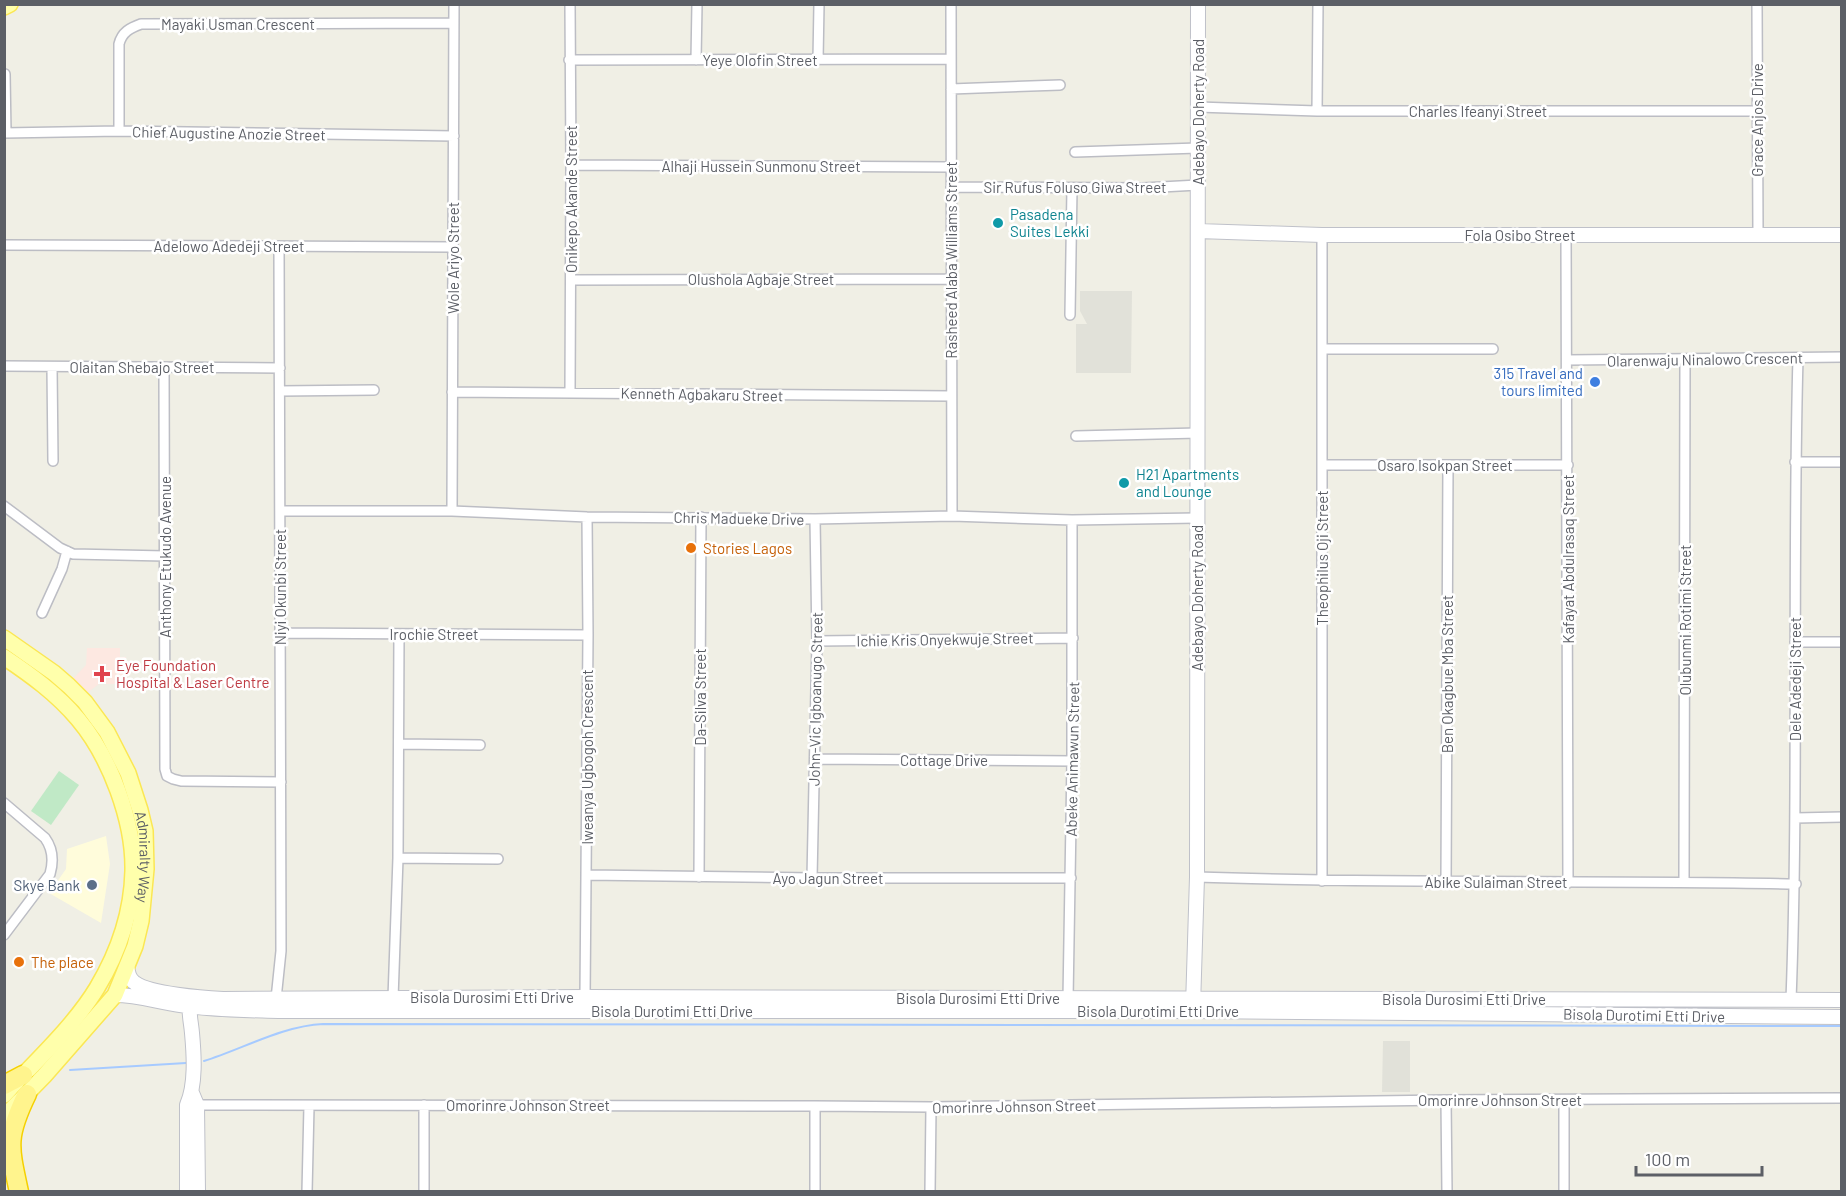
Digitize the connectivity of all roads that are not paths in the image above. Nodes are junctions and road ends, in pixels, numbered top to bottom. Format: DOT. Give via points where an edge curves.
graph roads {
  1 [pos="10,4"];
  2 [pos="454,4"];
  3 [pos="570,4"];
  4 [pos="697,4"];
  5 [pos="819,4"];
  6 [pos="951,4"];
  7 [pos="1198,4"];
  8 [pos="1318,4"];
  9 [pos="1757,4"];
  10 [pos="4,8"];
  11 [pos="454,23"];
  12 [pos="951,59"];
  13 [pos="569,60"];
  14 [pos="696,60"];
  15 [pos="818,60"];
  16 [pos="5,74"];
  17 [pos="1060,85"];
  18 [pos="951,89"];
  19 [pos="1198,107"];
  20 [pos="1317,111"];
  21 [pos="1757,111"];
  22 [pos="118,131"];
  23 [pos="5,133"];
  24 [pos="454,136"];
  25 [pos="1198,148"];
  26 [pos="1075,152"];
  27 [pos="571,165"];
  28 [pos="951,167"];
  29 [pos="1198,185"];
  30 [pos="951,188"];
  31 [pos="1072,188"];
  32 [pos="1198,231"];
  33 [pos="1322,235"];
  34 [pos="1566,235"];
  35 [pos="1758,235"];
  36 [pos="1842,235"];
  37 [pos="4,245"];
  38 [pos="279,246"];
  39 [pos="453,247"];
  40 [pos="951,279"];
  41 [pos="571,280"];
  42 [pos="1070,315"];
  43 [pos="1322,349"];
  44 [pos="1493,349"];
  45 [pos="1842,357"];
  46 [pos="1798,358"];
  47 [pos="1685,359"];
  48 [pos="1568,360"];
  49 [pos="4,366"];
  50 [pos="52,367"];
  51 [pos="165,367"];
  52 [pos="280,368"];
  53 [pos="374,390"];
  54 [pos="280,392"];
  55 [pos="452,392"];
  56 [pos="570,393"];
  57 [pos="951,396"];
  58 [pos="1197,433"];
  59 [pos="1076,436"];
  60 [pos="53,461"];
  61 [pos="1795,462"];
  62 [pos="1842,462"];
  63 [pos="1322,465"];
  64 [pos="1448,465"];
  65 [pos="1568,465"];
  66 [pos="4,506"];
  67 [pos="280,511"];
  68 [pos="452,511"];
  69 [pos="952,516"];
  70 [pos="587,517"];
  71 [pos="701,517"];
  72 [pos="1197,518"];
  73 [pos="815,519"];
  74 [pos="1072,520"];
  75 [pos="67,551"];
  76 [pos="165,556"];
  77 [pos="42,613"];
  78 [pos="280,633"];
  79 [pos="399,634"];
  80 [pos="588,635"];
  81 [pos="4,638"];
  82 [pos="1073,638"];
  83 [pos="817,641"];
  84 [pos="1795,642"];
  85 [pos="1842,642"];
  86 [pos="4,657"];
  87 [pos="399,744"];
  88 [pos="480,745"];
  89 [pos="815,759"];
  90 [pos="1072,762"];
  91 [pos="280,782"];
  92 [pos="4,803"];
  93 [pos="1842,817"];
  94 [pos="1796,818"];
  95 [pos="398,858"];
  96 [pos="498,859"];
  97 [pos="586,875"];
  98 [pos="699,877"];
  99 [pos="1197,877"];
  100 [pos="812,878"];
  101 [pos="1071,878"];
  102 [pos="1322,881"];
  103 [pos="1446,882"];
  104 [pos="1684,882"];
  105 [pos="1568,883"];
  106 [pos="1796,884"];
  107 [pos="4,934"];
  108 [pos="127,966"];
  109 [pos="115,995"];
  110 [pos="585,997"];
  111 [pos="393,998"];
  112 [pos="276,999"];
  113 [pos="1068,999"];
  114 [pos="1791,1000"];
  115 [pos="189,1001"];
  116 [pos="1840,1002"];
  117 [pos="1193,1005"];
  118 [pos="1842,1017"];
  119 [pos="27,1071"];
  120 [pos="44,1076"];
  121 [pos="4,1085"];
  122 [pos="27,1094"];
  123 [pos="4,1095"];
  124 [pos="1842,1098"];
  125 [pos="1446,1100"];
  126 [pos="1564,1100"];
  127 [pos="192,1101"];
  128 [pos="424,1105"];
  129 [pos="309,1106"];
  130 [pos="815,1106"];
  131 [pos="931,1107"];
  132 [pos="4,1117"];
  133 [pos="4,1180"];
  134 [pos="18,1191"];
  135 [pos="187,1191"];
  136 [pos="198,1191"];
  137 [pos="307,1191"];
  138 [pos="424,1191"];
  139 [pos="815,1191"];
  140 [pos="930,1191"];
  141 [pos="1447,1191"];
  142 [pos="1564,1191"];
  1 -- 10 [label="main road"];
  2 -- 11 [label="street, Wole Ariyo Street"];
  3 -- 13 [label="street, Onikepo Akande Street"];
  4 -- 14 [label="street"];
  5 -- 15 [label="street"];
  6 -- 12 [label="street, Rasheed Alaba Williams Street"];
  7 -- 19 [label="main road, Adebayo Doherty Road"];
  8 -- 20 [label="street"];
  9 -- 21 [label="street, Grace Anjos Drive"];
  11 -- 22 [label="street, Mayaki Usman Crescent" via="141,24 121,36 119,44"];
  11 -- 24 [label="street, Wole Ariyo Street"];
  12 -- 15 [label="street, Yeye Olofin Street"];
  12 -- 18 [label="street, Rasheed Alaba Williams Street"];
  13 -- 14 [label="street, Yeye Olofin Street"];
  13 -- 27 [label="street, Onikepo Akande Street"];
  14 -- 15 [label="street, Yeye Olofin Street"];
  16 -- 23 [label="street"];
  17 -- 18 [label="street"];
  18 -- 28 [label="street, Rasheed Alaba Williams Street"];
  19 -- 20 [label="street, Charles Ifeanyi Street"];
  19 -- 25 [label="main road, Adebayo Doherty Road"];
  20 -- 21 [label="street, Charles Ifeanyi Street"];
  21 -- 35 [label="street, Grace Anjos Drive"];
  22 -- 23 [label="street, Chief Augustine Anozie Street"];
  22 -- 24 [label="street, Chief Augustine Anozie Street"];
  24 -- 39 [label="street, Wole Ariyo Street"];
  25 -- 26 [label="street"];
  25 -- 29 [label="main road, Adebayo Doherty Road"];
  27 -- 28 [label="street, Alhaji Hussein Sunmonu Street"];
  27 -- 41 [label="street, Onikepo Akande Street"];
  28 -- 30 [label="street, Rasheed Alaba Williams Street"];
  29 -- 31 [label="street, Sir Rufus Foluso Giwa Street"];
  29 -- 32 [label="main road, Adebayo Doherty Road"];
  30 -- 31 [label="street, Sir Rufus Foluso Giwa Street"];
  30 -- 40 [label="street, Rasheed Alaba Williams Street"];
  31 -- 42 [label="street"];
  32 -- 33 [label="main road, Fola Osibo Street"];
  32 -- 58 [label="main road, Adebayo Doherty Road"];
  33 -- 34 [label="main road, Fola Osibo Street"];
  33 -- 43 [label="street, Theophilus Oji Street"];
  34 -- 35 [label="main road, Fola Osibo Street"];
  34 -- 48 [label="street, Kafayat Abdulrasaq Street"];
  35 -- 36 [label="main road, Fola Osibo Street"];
  37 -- 38 [label="street, Adelowo Adedeji Street"];
  38 -- 39 [label="street, Adelowo Adedeji Street"];
  38 -- 52 [label="street, Niyi Okunbi Street"];
  39 -- 55 [label="street, Wole Ariyo Street"];
  40 -- 41 [label="street, Olushola Agbaje Street"];
  40 -- 57 [label="street, Rasheed Alaba Williams Street"];
  41 -- 56 [label="street, Onikepo Akande Street"];
  43 -- 44 [label="street"];
  43 -- 63 [label="street, Theophilus Oji Street"];
  45 -- 46 [label="street, Olarenwaju Ninalowo Crescent"];
  46 -- 47 [label="street, Olarenwaju Ninalowo Crescent"];
  46 -- 61 [label="street, Dele Adedeji Street"];
  47 -- 48 [label="street, Olarenwaju Ninalowo Crescent"];
  47 -- 104 [label="street, Olubunmi Rotimi Street"];
  48 -- 65 [label="street, Kafayat Abdulrasaq Street"];
  49 -- 50 [label="street, Olaitan Shebajo Street"];
  50 -- 51 [label="street, Olaitan Shebajo Street"];
  50 -- 60 [label="street"];
  51 -- 52 [label="street, Olaitan Shebajo Street"];
  51 -- 76 [label="street, Anthony Etukudo Avenue"];
  52 -- 54 [label="street, Niyi Okunbi Street"];
  53 -- 54 [label="street"];
  54 -- 67 [label="street, Niyi Okunbi Street"];
  55 -- 56 [label="street, Kenneth Agbakaru Street"];
  55 -- 68 [label="street, Wole Ariyo Street"];
  56 -- 57 [label="street, Kenneth Agbakaru Street"];
  57 -- 69 [label="street, Rasheed Alaba Williams Street"];
  58 -- 59 [label="street"];
  58 -- 72 [label="main road, Adebayo Doherty Road"];
  61 -- 62 [label="street"];
  61 -- 84 [label="street, Dele Adedeji Street"];
  63 -- 64 [label="street, Osaro Isokpan Street"];
  63 -- 102 [label="street, Theophilus Oji Street"];
  64 -- 65 [label="street, Osaro Isokpan Street"];
  64 -- 103 [label="street, Ben Okagbue Mba Street"];
  65 -- 105 [label="street, Kafayat Abdulrasaq Street"];
  66 -- 75 [label="street"];
  67 -- 68 [label="street, Chris Madueke Drive"];
  67 -- 78 [label="street, Niyi Okunbi Street"];
  68 -- 70 [label="street, Chris Madueke Drive"];
  69 -- 73 [label="street, Chris Madueke Drive"];
  69 -- 74 [label="street, Chris Madueke Drive"];
  70 -- 71 [label="street, Chris Madueke Drive"];
  70 -- 80 [label="street, Iweanya Ugbogoh Crescent"];
  71 -- 73 [label="street, Chris Madueke Drive"];
  71 -- 98 [label="street, Da-Silva Street"];
  72 -- 74 [label="street, Chris Madueke Drive"];
  72 -- 99 [label="main road, Adebayo Doherty Road"];
  73 -- 83 [label="street, John-Vic Igboanugo Street"];
  74 -- 82 [label="street, Abeke Animawun Street"];
  75 -- 76 [label="street"];
  75 -- 77 [label="street"];
  76 -- 91 [label="street, Anthony Etukudo Avenue" via="167,776 181,781"];
  78 -- 79 [label="street, Irochie Street"];
  78 -- 91 [label="street, Niyi Okunbi Street"];
  79 -- 80 [label="street, Irochie Street"];
  79 -- 87 [label="street"];
  80 -- 97 [label="street, Iweanya Ugbogoh Crescent"];
  81 -- 108 [label="main road, Admiralty Way" via="54,673 85,702 107,732 131,782 144,831 146,872 141,921"];
  82 -- 83 [label="street, Ichie Kris Onyekwuje Street"];
  82 -- 90 [label="street, Abeke Animawun Street"];
  83 -- 89 [label="street, John-Vic Igboanugo Street"];
  84 -- 85 [label="street"];
  84 -- 94 [label="street, Dele Adedeji Street"];
  86 -- 119 [label="main road, Admiralty Way" via="62,702 90,735 115,782 132,850 128,911 108,967 87,1004"];
  87 -- 88 [label="street"];
  87 -- 95 [label="street"];
  89 -- 90 [label="street, Cottage Drive"];
  89 -- 100 [label="street, John-Vic Igboanugo Street"];
  90 -- 101 [label="street, Abeke Animawun Street"];
  91 -- 112 [label="street, Niyi Okunbi Street" via="281,951"];
  92 -- 107 [label="street" via="45,838 53,864 50,874"];
  93 -- 94 [label="street"];
  94 -- 106 [label="street, Dele Adedeji Street"];
  95 -- 96 [label="street"];
  95 -- 111 [label="street"];
  97 -- 98 [label="street, Ayo Jagun Street"];
  97 -- 110 [label="street, Iweanya Ugbogoh Crescent"];
  98 -- 100 [label="street, Ayo Jagun Street"];
  99 -- 102 [label="street, Abike Sulaiman Street"];
  99 -- 117 [label="main road, Adebayo Doherty Road"];
  100 -- 101 [label="street, Ayo Jagun Street"];
  101 -- 113 [label="street, Abeke Animawun Street"];
  102 -- 103 [label="street, Abike Sulaiman Street"];
  103 -- 105 [label="street, Abike Sulaiman Street"];
  104 -- 105 [label="street, Abike Sulaiman Street"];
  104 -- 106 [label="street, Abike Sulaiman Street"];
  106 -- 114 [label="street, Dele Adedeji Street"];
  108 -- 109 [label="main road, Admiralty Way"];
  108 -- 115 [label="main road, Bisola Durosimi Etti Drive" via="133,982 141,987"];
  109 -- 115 [label="main road, Bisola Durotimi Etti Drive"];
  109 -- 120 [label="main road, Admiralty Way"];
  110 -- 111 [label="main road, Bisola Durosimi Etti Drive"];
  110 -- 113 [label="main road, Bisola Durosimi Etti Drive"];
  111 -- 112 [label="main road, Bisola Durosimi Etti Drive"];
  112 -- 115 [label="main road, Bisola Durosimi Etti Drive"];
  113 -- 117 [label="main road, Bisola Durosimi Etti Drive"];
  114 -- 116 [label="main road, Bisola Durosimi Etti Drive"];
  114 -- 117 [label="main road, Bisola Durosimi Etti Drive"];
  115 -- 117 [label="main road, Bisola Durotimi Etti Drive" via="208,1009 279,1011"];
  115 -- 127 [label="main road"];
  117 -- 118 [label="main road, Bisola Durotimi Etti Drive"];
  119 -- 120 [label="main road"];
  119 -- 121 [label="highway"];
  119 -- 123 [label="main road, Admiralty Way"];
  120 -- 122 [label="main road, Admiralty Way"];
  122 -- 132 [label="main road, Admiralty Way"];
  122 -- 134 [label="highway" via="15,1118 10,1147"];
  124 -- 126 [label="street, Omorinre Johnson Street"];
  125 -- 126 [label="street, Omorinre Johnson Street"];
  125 -- 131 [label="street, Omorinre Johnson Street"];
  125 -- 141 [label="street"];
  126 -- 142 [label="street"];
  127 -- 129 [label="street, Omorinre Johnson Street"];
  127 -- 135 [label="main road"];
  127 -- 136 [label="main road"];
  128 -- 129 [label="street, Omorinre Johnson Street"];
  128 -- 130 [label="street, Omorinre Johnson Street"];
  128 -- 138 [label="street"];
  129 -- 137 [label="street"];
  130 -- 131 [label="street, Omorinre Johnson Street"];
  130 -- 139 [label="street"];
  131 -- 140 [label="street"];
  133 -- 134 [label="highway"];
}
